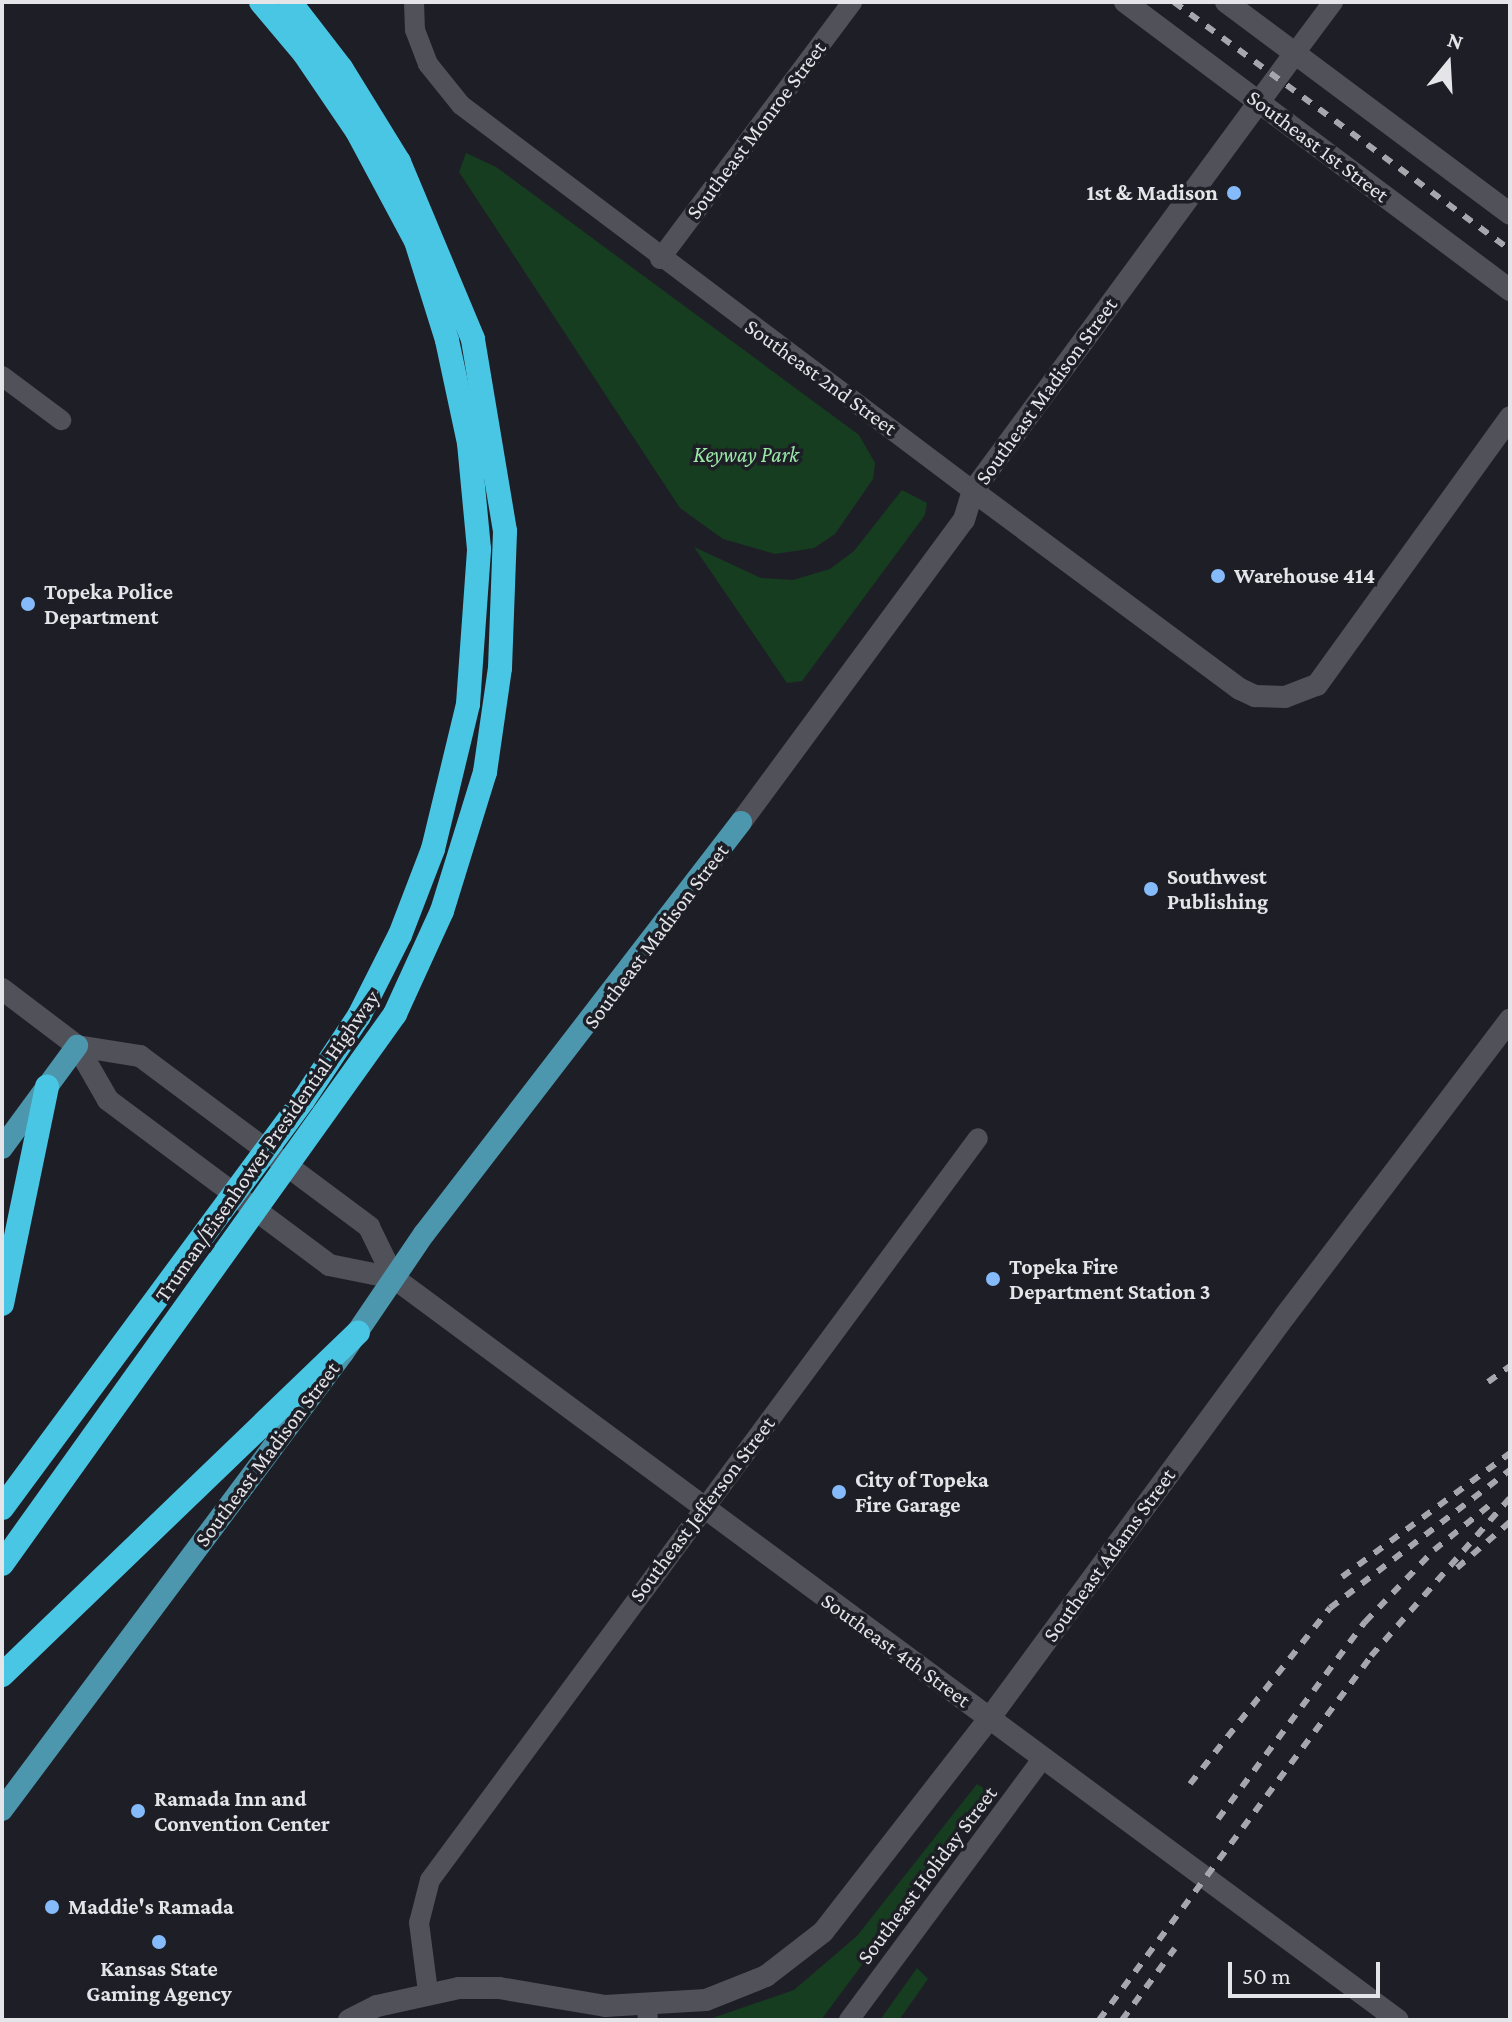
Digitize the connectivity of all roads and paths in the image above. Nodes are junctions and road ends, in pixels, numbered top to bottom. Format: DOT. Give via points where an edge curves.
graph roads {
  1 [pos="261,2"];
  2 [pos="290,2"];
  3 [pos="414,2"];
  4 [pos="852,2"];
  5 [pos="1125,2"];
  6 [pos="1226,2"];
  7 [pos="1333,2"];
  8 [pos="1295,53"];
  9 [pos="1259,102"];
  10 [pos="1510,214"];
  11 [pos="423,236"];
  12 [pos="660,259"];
  13 [pos="1510,290"];
  14 [pos="2,376"];
  15 [pos="1510,417"];
  16 [pos="61,420"];
  17 [pos="973,491"];
  18 [pos="741,822"];
  19 [pos="2,989"];
  20 [pos="1510,1020"];
  21 [pos="77,1046"];
  22 [pos="47,1087"];
  23 [pos="978,1138"];
  24 [pos="2,1148"];
  25 [pos="394,1278"];
  26 [pos="2,1304"];
  27 [pos="358,1332"];
  28 [pos="702,1507"];
  29 [pos="2,1508"];
  30 [pos="2,1564"];
  31 [pos="2,1675"];
  32 [pos="989,1719"];
  33 [pos="1043,1758"];
  34 [pos="2,1810"];
  35 [pos="428,1992"];
  36 [pos="648,2013"];
  37 [pos="349,2020"];
  38 [pos="849,2020"];
  39 [pos="1398,2020"];
  1 -- 11 [label="highway, Truman/Eisenhower Presidential Highway" via="304,53"];
  2 -- 11 [label="highway, Truman/Eisenhower Presidential Highway" via="341,68 399,162"];
  3 -- 12 [label="street, Southeast 2nd Street" via="415,30 428,64 461,105"];
  4 -- 12 [label="street, Southeast Monroe Street"];
  5 -- 9 [label="street, Southeast 1st Street"];
  6 -- 8 [label="street"];
  7 -- 8 [label="street"];
  8 -- 9 [label="street, Southeast Madison Street"];
  8 -- 10 [label="street"];
  9 -- 13 [label="street, Southeast 1st Street"];
  9 -- 17 [label="street, Southeast Madison Street"];
  11 -- 29 [label="highway, Truman/Eisenhower Presidential Highway" via="469,443 479,549 475,644 448,800 422,881 386,964 304,1099"];
  11 -- 30 [label="highway, Truman/Eisenhower Presidential Highway" via="473,339 505,531 500,668 473,821 427,949 395,1014"];
  12 -- 17 [label="street, Southeast 2nd Street"];
  14 -- 16 [label="street"];
  15 -- 17 [label="street, Southeast 2nd Street" via="1317,685 1285,697 1255,696 1240,689"];
  17 -- 18 [label="street, Southeast Madison Street" via="964,520"];
  18 -- 25 [label="main road, Southeast Madison Street"];
  19 -- 21 [label="street, Southeast 4th Street"];
  20 -- 32 [label="street, Southeast Adams Street" via="1281,1320"];
  21 -- 22 [label="main road"];
  21 -- 25 [label="street, Southeast 4th Street" via="108,1100 329,1265"];
  21 -- 25 [label="street, Southeast 4th Street" via="140,1056 369,1227"];
  22 -- 24 [label="main road"];
  22 -- 26 [label="highway"];
  23 -- 28 [label="street, Southeast Jefferson Street"];
  25 -- 27 [label="main road, Southeast Madison Street"];
  25 -- 28 [label="street, Southeast 4th Street"];
  27 -- 31 [label="highway"];
  27 -- 34 [label="main road, Southeast Madison Street"];
  28 -- 32 [label="street, Southeast 4th Street"];
  28 -- 35 [label="street, Southeast Jefferson Street" via="429,1882 419,1923"];
  32 -- 33 [label="street, Southeast 4th Street"];
  32 -- 36 [label="street, Southeast Adams Street" via="823,1932 766,1976 706,2000"];
  33 -- 38 [label="street, Southeast Holiday Street"];
  33 -- 39 [label="street, Southeast 4th Street"];
  35 -- 36 [label="street, Southeast Adams Street" via="499,1988"];
  35 -- 37 [label="street, Southeast Adams Street"];
}
